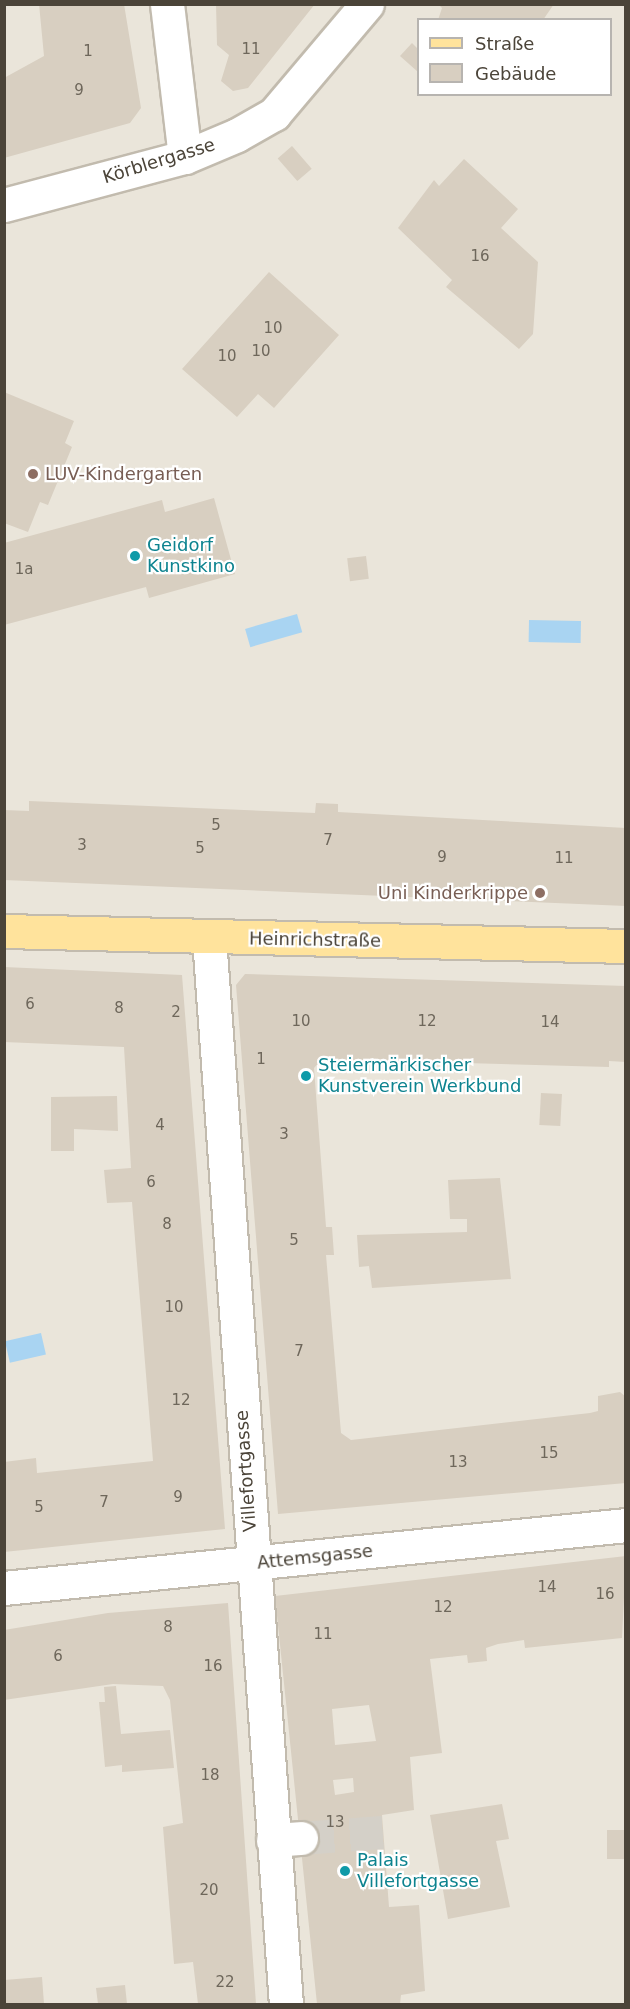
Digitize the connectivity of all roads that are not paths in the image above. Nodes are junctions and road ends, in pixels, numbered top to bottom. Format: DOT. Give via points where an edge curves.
graph roads {
  1 [pos="166,4"];
  2 [pos="367,4"];
  3 [pos="185,157"];
  4 [pos="4,205"];
  5 [pos="4,931"];
  6 [pos="210,938"];
  7 [pos="626,946"];
  8 [pos="626,1525"];
  9 [pos="253,1564"];
  10 [pos="4,1588"];
  11 [pos="286,2004"];
  1 -- 3 [label="street"];
  2 -- 3 [label="street, Körblergasse" via="274,114"];
  3 -- 4 [label="street, Körblergasse"];
  5 -- 6 [label="main road, Heinrichstraße"];
  6 -- 7 [label="main road, Heinrichstraße"];
  6 -- 9 [label="street, Villefortgasse"];
  8 -- 9 [label="street, Attemsgasse"];
  9 -- 10 [label="street, Attemsgasse"];
  9 -- 11 [label="street, Villefortgasse" via="287,1839"];
}
